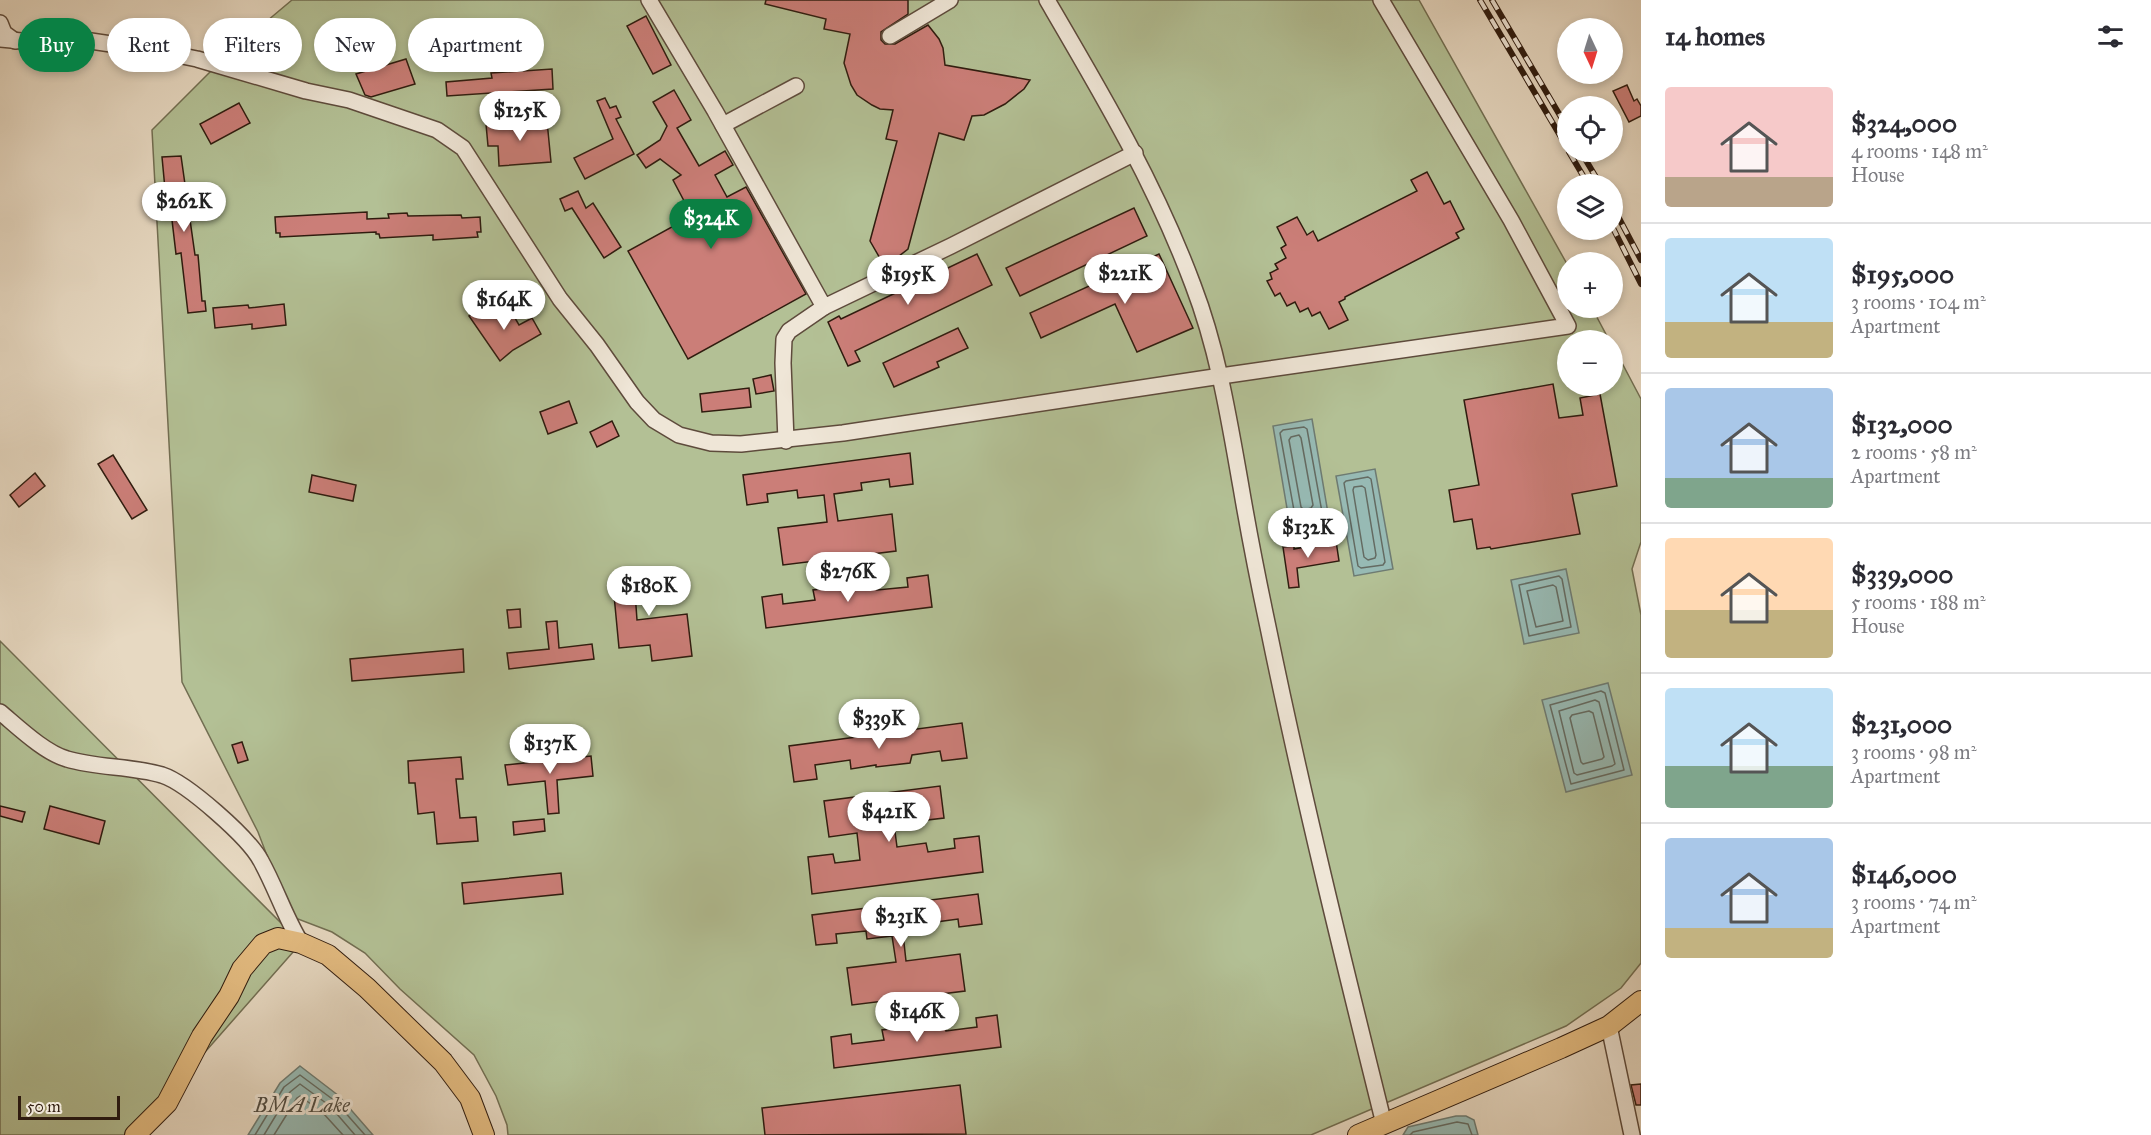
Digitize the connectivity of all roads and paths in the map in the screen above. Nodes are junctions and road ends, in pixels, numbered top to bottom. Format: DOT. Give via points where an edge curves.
graph roads {
  1 [pos="649,0"];
  2 [pos="950,0"];
  3 [pos="1047,0"];
  4 [pos="1381,0"];
  5 [pos="0,23"];
  6 [pos="890,36"];
  7 [pos="7,40"];
  8 [pos="796,86"];
  9 [pos="723,125"];
  10 [pos="1136,153"];
  11 [pos="824,307"];
  12 [pos="1221,376"];
  13 [pos="786,441"];
  14 [pos="0,712"];
  15 [pos="301,943"];
  16 [pos="1641,1001"];
  17 [pos="1609,1026"];
  18 [pos="1384,1124"];
  19 [pos="135,1135"];
  20 [pos="484,1135"];
  21 [pos="1358,1135"];
  22 [pos="1632,1135"];
  1 -- 9 [label="street"];
  2 -- 6 [label="street"];
  3 -- 10 [label="street"];
  4 -- 12 [label="street" via="1511,220 1568,326"];
  5 -- 7 [label="street"];
  7 -- 13 [label="street" via="54,44 84,40 197,59 349,100 437,130 463,148 560,299 654,420 679,435 711,443"];
  8 -- 9 [label="street"];
  9 -- 11 [label="street"];
  10 -- 11 [label="street"];
  10 -- 12 [label="street" via="1194,288"];
  11 -- 13 [label="street" via="789,331 784,339"];
  12 -- 13 [label="street"];
  12 -- 18 [label="street" via="1294,748"];
  14 -- 15 [label="street" via="32,740 65,759 163,776 186,787 260,859"];
  15 -- 19 [label="main road" via="278,938 263,944 242,969 167,1103"];
  15 -- 20 [label="main road" via="328,955 443,1062 470,1098"];
  16 -- 17 [label="main road"];
  17 -- 18 [label="main road"];
  17 -- 22 [label="street"];
  18 -- 21 [label="main road"];
}
